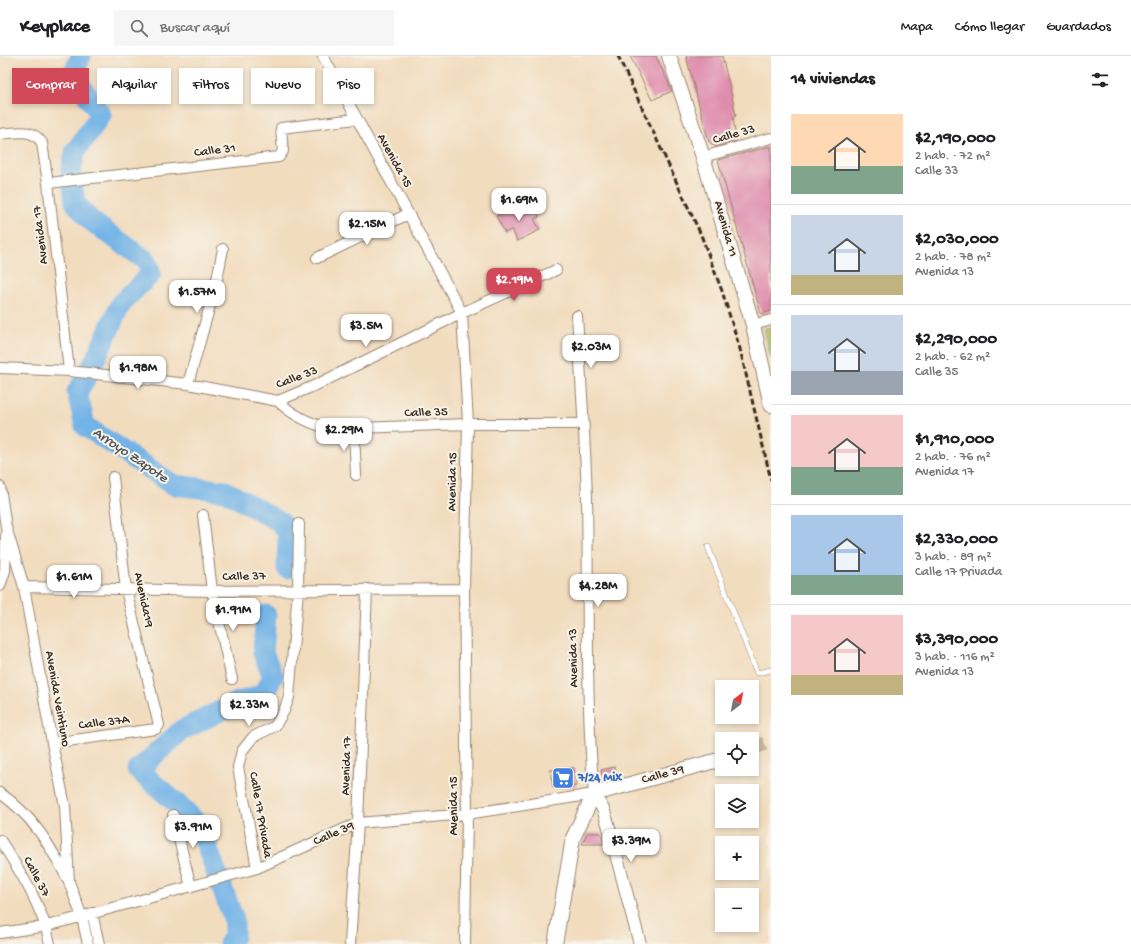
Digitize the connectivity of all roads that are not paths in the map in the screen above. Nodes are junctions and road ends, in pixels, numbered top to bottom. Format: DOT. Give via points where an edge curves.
graph roads {
  1 [pos="323,56"];
  2 [pos="669,56"];
  3 [pos="356,119"];
  4 [pos="0,134"];
  5 [pos="771,138"];
  6 [pos="703,157"];
  7 [pos="48,183"];
  8 [pos="408,214"];
  9 [pos="223,249"];
  10 [pos="317,258"];
  11 [pos="556,270"];
  12 [pos="462,313"];
  13 [pos="577,316"];
  14 [pos="771,320"];
  15 [pos="753,325"];
  16 [pos="0,368"];
  17 [pos="69,371"];
  18 [pos="188,384"];
  19 [pos="278,401"];
  20 [pos="771,405"];
  21 [pos="468,424"];
  22 [pos="583,424"];
  23 [pos="354,429"];
  24 [pos="356,475"];
  25 [pos="113,477"];
  26 [pos="0,487"];
  27 [pos="203,515"];
  28 [pos="299,524"];
  29 [pos="3,528"];
  30 [pos="708,547"];
  31 [pos="0,586"];
  32 [pos="24,587"];
  33 [pos="368,589"];
  34 [pos="464,589"];
  35 [pos="126,590"];
  36 [pos="298,590"];
  37 [pos="212,591"];
  38 [pos="771,670"];
  39 [pos="232,679"];
  40 [pos="158,727"];
  41 [pos="52,743"];
  42 [pos="715,761"];
  43 [pos="0,793"];
  44 [pos="594,794"];
  45 [pos="468,814"];
  46 [pos="173,815"];
  47 [pos="358,823"];
  48 [pos="0,840"];
  49 [pos="257,868"];
  50 [pos="69,882"];
  51 [pos="191,887"];
  52 [pos="92,913"];
  53 [pos="82,917"];
  54 [pos="47,926"];
  55 [pos="0,933"];
  56 [pos="50,944"];
  57 [pos="88,944"];
  58 [pos="99,944"];
  59 [pos="350,944"];
  60 [pos="465,944"];
  61 [pos="555,944"];
  62 [pos="640,944"];
  1 -- 3 [label="street, Avenida 15"];
  2 -- 6 [label="main road, Avenida 11"];
  3 -- 7 [label="street, Calle 31" via="281,128 282,151 279,157"];
  3 -- 8 [label="street, Avenida 15"];
  4 -- 7 [label="street, Avenida 17" via="30,132 39,137"];
  5 -- 6 [label="street, Calle 33"];
  6 -- 15 [label="main road, Avenida 11"];
  7 -- 17 [label="street, Avenida 17"];
  8 -- 10 [label="street"];
  8 -- 12 [label="street, Avenida 15"];
  9 -- 18 [label="street" via="216,284"];
  11 -- 12 [label="street, Calle 33"];
  12 -- 19 [label="street, Calle 33"];
  12 -- 21 [label="street, Avenida 15"];
  13 -- 22 [label="street, Avenida 13"];
  14 -- 15 [label="street"];
  15 -- 20 [label="main road, Avenida 11"];
  16 -- 17 [label="street, Calle 33"];
  17 -- 18 [label="street, Calle 33"];
  18 -- 19 [label="street, Calle 33"];
  19 -- 23 [label="street, Calle 35" via="288,411 318,426"];
  21 -- 22 [label="street, Calle 35"];
  21 -- 23 [label="street, Calle 35"];
  21 -- 34 [label="street, Avenida 15"];
  22 -- 44 [label="street, Avenida 13" via="587,498 590,752"];
  23 -- 24 [label="street"];
  25 -- 35 [label="street, Avenida19"];
  26 -- 29 [label="street, Avenida Veintiuno"];
  27 -- 37 [label="street"];
  28 -- 36 [label="street, Calle 17 Privada"];
  29 -- 31 [label="street" via="5,571"];
  29 -- 32 [label="street, Avenida Veintiuno"];
  30 -- 38 [label="lane" via="757,673"];
  32 -- 35 [label="street, Calle 37"];
  32 -- 41 [label="street, Avenida Veintiuno"];
  33 -- 34 [label="street, Calle 37"];
  33 -- 36 [label="street, Calle 37"];
  33 -- 47 [label="street, Avenida 17"];
  34 -- 45 [label="street, Avenida 15"];
  35 -- 37 [label="street, Calle 37"];
  35 -- 40 [label="street, Avenida19" via="159,722"];
  36 -- 37 [label="street, Calle 37"];
  36 -- 49 [label="street, Calle 17 Privada" via="290,697 275,726 253,737 242,751 238,767"];
  37 -- 39 [label="street"];
  40 -- 41 [label="street, Calle 37A"];
  41 -- 50 [label="street, Avenida Veintiuno" via="65,806"];
  42 -- 44 [label="main road, Calle 39"];
  43 -- 50 [label="street" via="34,823"];
  44 -- 45 [label="street, Calle 39"];
  44 -- 61 [label="main road" via="573,838"];
  44 -- 62 [label="street, Avenida 13" via="608,824"];
  45 -- 47 [label="street, Calle 39"];
  45 -- 60 [label="street, Avenida 15"];
  46 -- 51 [label="street"];
  47 -- 49 [label="street, Calle 39"];
  47 -- 59 [label="street, Avenida 17"];
  48 -- 54 [label="street, Calle 37" via="19,869"];
  49 -- 51 [label="street, Calle 39"];
  50 -- 53 [label="street, Avenida Veintiuno"];
  51 -- 52 [label="street, Calle 39"];
  52 -- 53 [label="street, Calle 39"];
  52 -- 58 [label="street"];
  53 -- 54 [label="street, Calle 39"];
  53 -- 57 [label="street, Avenida Veintiuno"];
  54 -- 55 [label="street, Calle 39"];
  54 -- 56 [label="street"];
}
